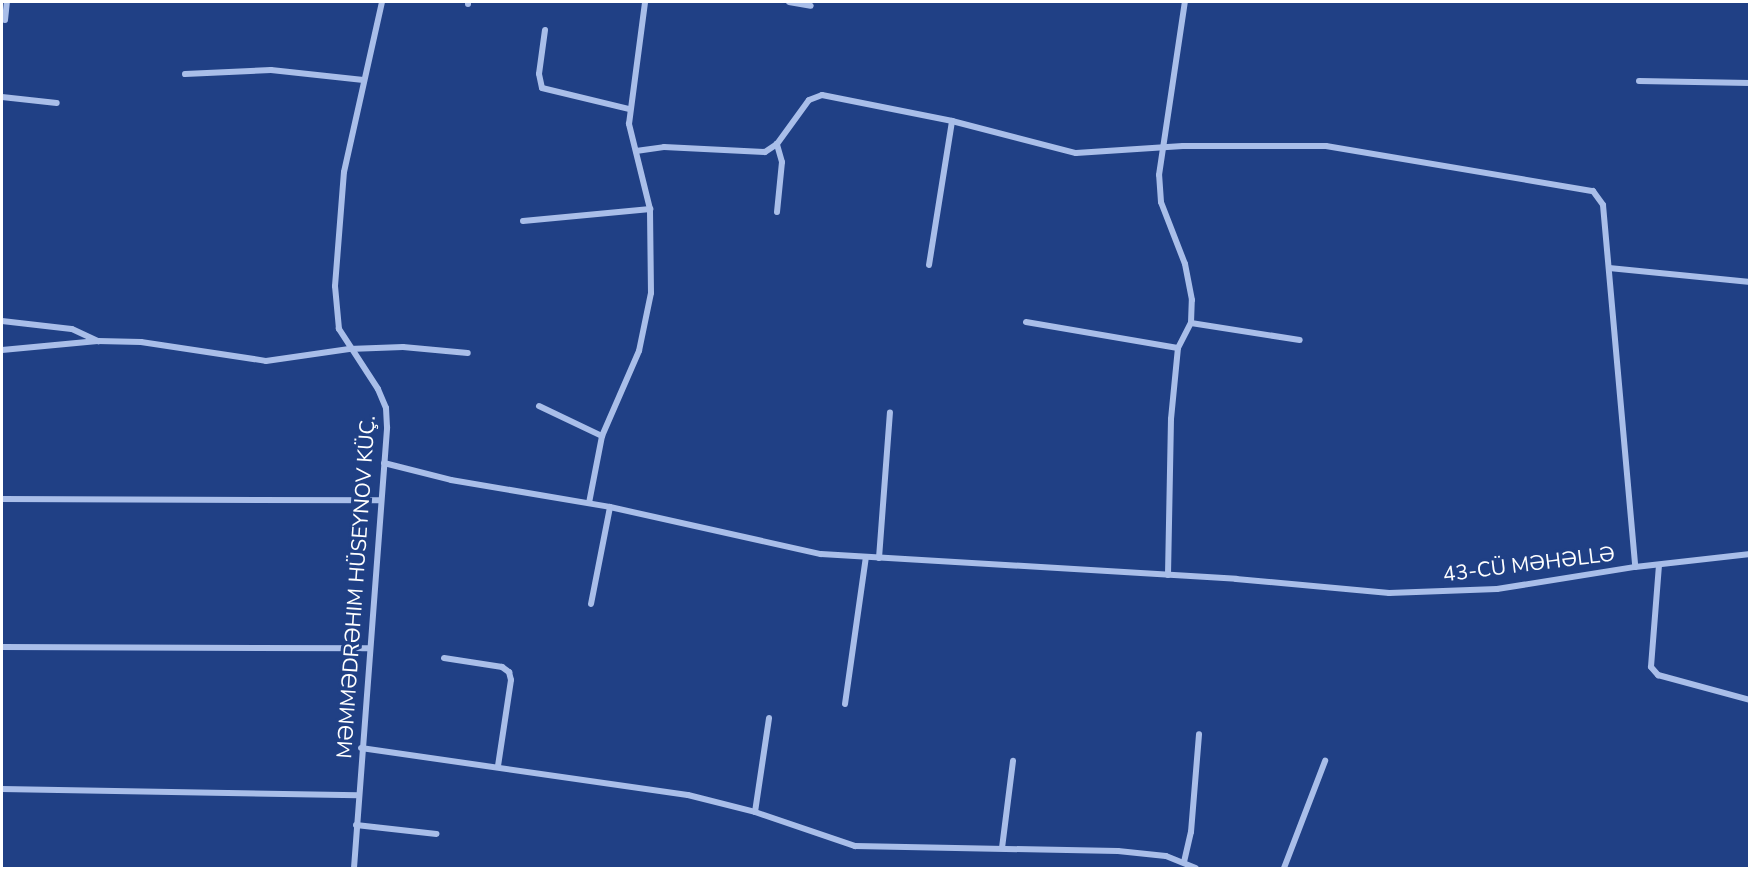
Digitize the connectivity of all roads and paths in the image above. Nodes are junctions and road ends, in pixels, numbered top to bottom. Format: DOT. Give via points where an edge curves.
graph roads {
  1 [pos="7,2"];
  2 [pos="382,2"];
  3 [pos="645,2"];
  4 [pos="789,2"];
  5 [pos="1185,2"];
  6 [pos="811,6"];
  7 [pos="5,20"];
  8 [pos="545,30"];
  9 [pos="185,74"];
  10 [pos="363,80"];
  11 [pos="1639,81"];
  12 [pos="1749,83"];
  13 [pos="2,97"];
  14 [pos="57,103"];
  15 [pos="629,109"];
  16 [pos="952,121"];
  17 [pos="777,144"];
  18 [pos="1163,147"];
  19 [pos="636,151"];
  20 [pos="650,209"];
  21 [pos="777,212"];
  22 [pos="524,221"];
  23 [pos="929,265"];
  24 [pos="1609,268"];
  25 [pos="1749,282"];
  26 [pos="2,321"];
  27 [pos="1026,322"];
  28 [pos="1191,323"];
  29 [pos="1300,340"];
  30 [pos="98,341"];
  31 [pos="1178,348"];
  32 [pos="349,349"];
  33 [pos="2,350"];
  34 [pos="468,353"];
  35 [pos="539,405"];
  36 [pos="890,412"];
  37 [pos="602,436"];
  38 [pos="384,463"];
  39 [pos="2,499"];
  40 [pos="380,500"];
  41 [pos="590,503"];
  42 [pos="610,507"];
  43 [pos="1749,554"];
  44 [pos="866,557"];
  45 [pos="879,558"];
  46 [pos="1659,565"];
  47 [pos="1635,567"];
  48 [pos="1168,574"];
  49 [pos="591,604"];
  50 [pos="2,647"];
  51 [pos="368,648"];
  52 [pos="444,658"];
  53 [pos="1749,700"];
  54 [pos="845,704"];
  55 [pos="769,718"];
  56 [pos="1199,734"];
  57 [pos="361,748"];
  58 [pos="1013,761"];
  59 [pos="1325,761"];
  60 [pos="498,766"];
  61 [pos="2,789"];
  62 [pos="358,795"];
  63 [pos="755,812"];
  64 [pos="356,825"];
  65 [pos="436,834"];
  66 [pos="1002,848"];
  67 [pos="1184,862"];
  68 [pos="354,868"];
  69 [pos="1196,868"];
  70 [pos="1284,868"];
  1 -- 7 [label="street"];
  2 -- 10 [label="street, MƏMMƏDRƏHIM HÜSEYNOV KÜÇ."];
  3 -- 15 [label="street"];
  4 -- 6 [label="street"];
  5 -- 18 [label="street"];
  8 -- 15 [label="street" via="539,74 542,88"];
  9 -- 10 [label="street" via="271,70"];
  10 -- 32 [label="street, MƏMMƏDRƏHIM HÜSEYNOV KÜÇ." via="344,172 335,286 339,329"];
  11 -- 12 [label="street"];
  13 -- 14 [label="street"];
  15 -- 19 [label="street"];
  16 -- 17 [label="street" via="822,95 809,100"];
  16 -- 18 [label="street" via="1076,153"];
  16 -- 23 [label="street"];
  17 -- 19 [label="street" via="752,153 664,147"];
  17 -- 21 [label="street" via="782,162"];
  18 -- 24 [label="street" via="1326,146 1593,191 1603,205"];
  18 -- 28 [label="street" via="1159,188 1189,281"];
  19 -- 20 [label="street" via="647,183"];
  20 -- 22 [label="street"];
  20 -- 37 [label="street" via="651,293 647,321"];
  24 -- 25 [label="street"];
  24 -- 47 [label="street"];
  26 -- 30 [label="street" via="72,329"];
  27 -- 31 [label="street"];
  28 -- 29 [label="street"];
  28 -- 31 [label="street"];
  30 -- 32 [label="street" via="141,342 266,361"];
  30 -- 33 [label="street"];
  31 -- 48 [label="street" via="1171,419"];
  32 -- 34 [label="street" via="403,347"];
  32 -- 38 [label="street, MƏMMƏDRƏHIM HÜSEYNOV KÜÇ." via="368,372 386,408"];
  35 -- 37 [label="street"];
  36 -- 45 [label="street"];
  37 -- 41 [label="street"];
  38 -- 40 [label="street, MƏMMƏDRƏHIM HÜSEYNOV KÜÇ."];
  38 -- 41 [label="street, 43-CÜ MƏHƏLLƏ" via="451,480"];
  39 -- 40 [label="street"];
  40 -- 51 [label="street, MƏMMƏDRƏHIM HÜSEYNOV KÜÇ."];
  41 -- 42 [label="street, 43-CÜ MƏHƏLLƏ"];
  42 -- 44 [label="street, 43-CÜ MƏHƏLLƏ" via="776,547"];
  42 -- 49 [label="street"];
  43 -- 46 [label="street, 43-CÜ MƏHƏLLƏ"];
  44 -- 45 [label="street, 43-CÜ MƏHƏLLƏ"];
  44 -- 54 [label="street"];
  45 -- 48 [label="street, 43-CÜ MƏHƏLLƏ"];
  46 -- 47 [label="street, 43-CÜ MƏHƏLLƏ"];
  46 -- 53 [label="street" via="1651,667 1658,675"];
  47 -- 48 [label="street, 43-CÜ MƏHƏLLƏ" via="1497,589 1438,593"];
  50 -- 51 [label="street"];
  51 -- 57 [label="street, MƏMMƏDRƏHIM HÜSEYNOV KÜÇ."];
  52 -- 60 [label="street" via="502,667 509,672"];
  55 -- 63 [label="street"];
  56 -- 67 [label="street" via="1191,832"];
  57 -- 60 [label="street"];
  57 -- 62 [label="street, MƏMMƏDRƏHIM HÜSEYNOV KÜÇ."];
  58 -- 66 [label="street"];
  59 -- 70 [label="street"];
  60 -- 63 [label="street" via="688,795"];
  61 -- 62 [label="street"];
  62 -- 64 [label="street, MƏMMƏDRƏHIM HÜSEYNOV KÜÇ."];
  63 -- 66 [label="street" via="855,846"];
  64 -- 65 [label="street"];
  64 -- 68 [label="street, MƏMMƏDRƏHIM HÜSEYNOV KÜÇ."];
  66 -- 67 [label="street" via="1118,851"];
  67 -- 69 [label="street"];
}
